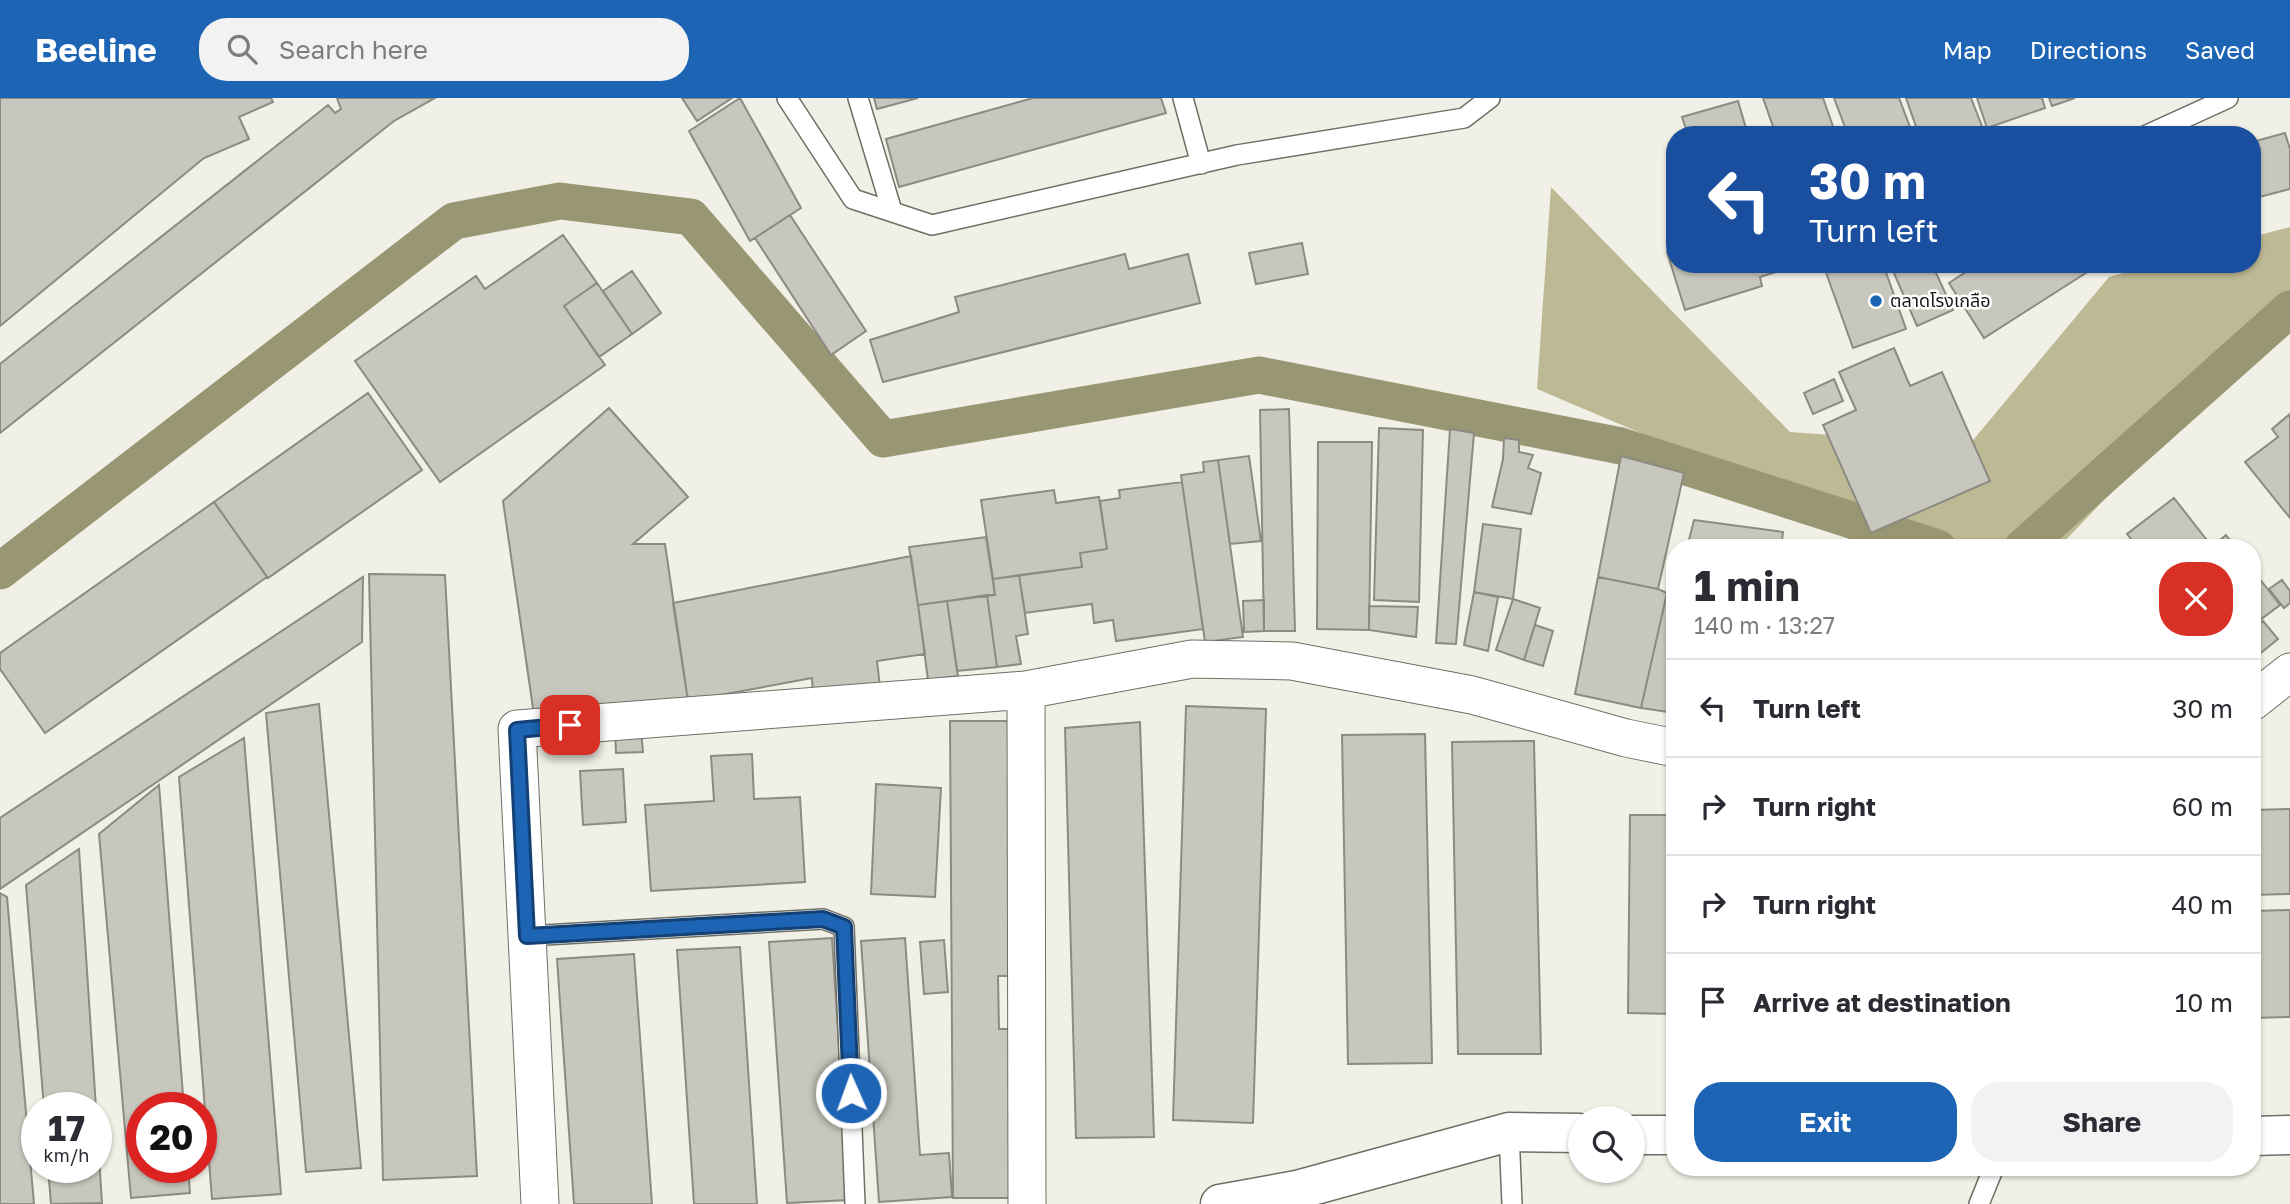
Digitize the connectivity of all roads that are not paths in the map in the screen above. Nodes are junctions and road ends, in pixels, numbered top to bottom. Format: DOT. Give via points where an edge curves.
graph roads {
  1 [pos="787,98"];
  2 [pos="858,98"];
  3 [pos="1183,98"];
  4 [pos="1490,98"];
  5 [pos="2228,98"];
  6 [pos="2167,126"];
  7 [pos="1201,164"];
  8 [pos="892,211"];
  9 [pos="2290,672"];
  10 [pos="1026,690"];
  11 [pos="2261,695"];
  12 [pos="1666,746"];
  13 [pos="527,936"];
  14 [pos="1509,1132"];
  15 [pos="1568,1133"];
  16 [pos="1645,1135"];
  17 [pos="1666,1135"];
  18 [pos="2290,1135"];
  19 [pos="2261,1136"];
  20 [pos="1990,1176"];
  21 [pos="1297,1197"];
  22 [pos="1230,1203"];
  23 [pos="540,1204"];
  24 [pos="855,1204"];
  25 [pos="1027,1204"];
  26 [pos="1512,1204"];
  27 [pos="1979,1204"];
  1 -- 8 [label="lane" via="853,199"];
  2 -- 8 [label="lane"];
  3 -- 7 [label="lane"];
  4 -- 7 [label="lane" via="1464,118"];
  5 -- 6 [label="lane"];
  7 -- 8 [label="lane" via="932,225"];
  9 -- 11 [label="street"];
  10 -- 12 [label="street" via="1192,659 1292,661 1472,695"];
  10 -- 13 [label="street" via="517,730"];
  10 -- 25 [label="street"];
  13 -- 23 [label="street"];
  13 -- 24 [label="lane" via="823,919 844,927"];
  14 -- 15 [label="street"];
  14 -- 21 [label="street"];
  14 -- 26 [label="lane"];
  16 -- 17 [label="street"];
  18 -- 19 [label="street"];
  20 -- 27 [label="lane"];
  21 -- 22 [label="street"];
}
